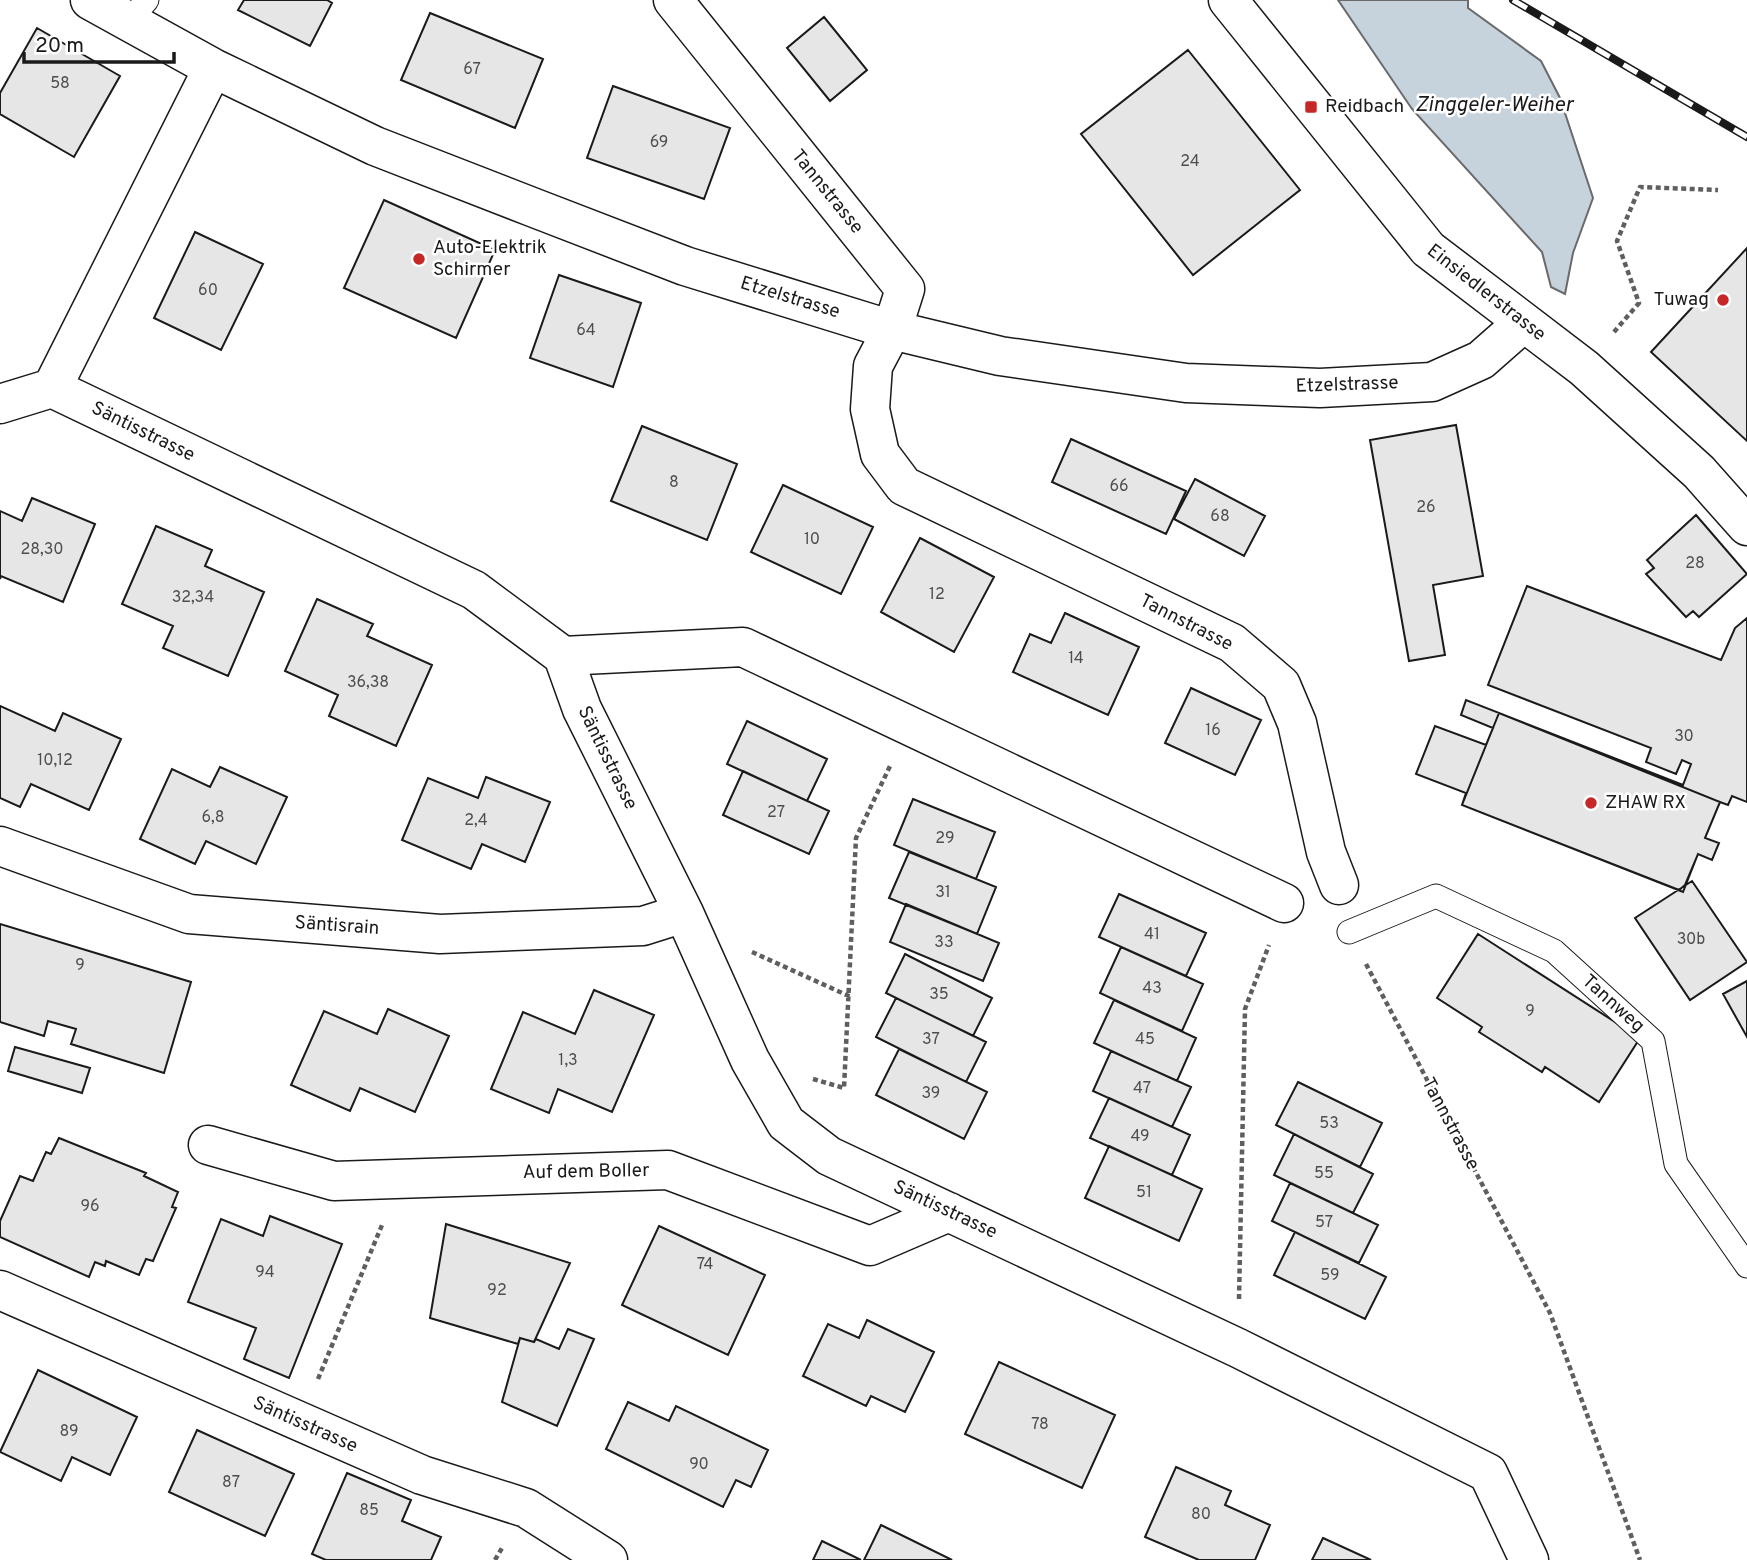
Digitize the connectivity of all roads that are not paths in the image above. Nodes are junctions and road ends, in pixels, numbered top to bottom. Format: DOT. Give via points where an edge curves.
graph roads {
  1 [pos="90,0"];
  2 [pos="673,0"];
  3 [pos="1228,0"];
  4 [pos="138,10"];
  5 [pos="213,68"];
  6 [pos="1523,323"];
  7 [pos="892,330"];
  8 [pos="52,388"];
  9 [pos="0,404"];
  10 [pos="1747,526"];
  11 [pos="563,656"];
  12 [pos="0,846"];
  13 [pos="1339,885"];
  14 [pos="1284,903"];
  15 [pos="684,913"];
  16 [pos="1349,932"];
  17 [pos="208,1145"];
  18 [pos="949,1212"];
  19 [pos="1747,1266"];
  20 [pos="0,1290"];
  21 [pos="608,1560"];
  22 [pos="1529,1560"];
  1 -- 4 [label="street, Etzelstrasse"];
  2 -- 7 [label="street, Tannstrasse" via="905,289"];
  3 -- 6 [label="street, Einsiedlerstrasse" via="1427,249"];
  4 -- 5 [label="street, Etzelstrasse"];
  5 -- 7 [label="street, Etzelstrasse" via="375,146 557,217 685,266"];
  5 -- 8 [label="street"];
  6 -- 7 [label="street, Etzelstrasse" via="1481,360 1432,382 1320,388 1186,383 1000,356"];
  6 -- 10 [label="street, Einsiedlerstrasse" via="1584,368 1699,472"];
  7 -- 13 [label="street, Tannstrasse" via="873,366 870,409 880,454 904,486 1232,643 1281,685 1297,723 1326,852"];
  8 -- 9 [label="street"];
  8 -- 11 [label="street, Säntisstrasse" via="474,590"];
  11 -- 14 [label="street" via="743,647"];
  11 -- 15 [label="street, Säntisstrasse" via="582,709"];
  12 -- 15 [label="street, Säntisrain" via="188,914 440,934 643,926"];
  15 -- 18 [label="street, Säntisstrasse" via="750,1060 786,1123 830,1156"];
  16 -- 19 [label="lane, Tannweg" via="1436,896 1554,951 1653,1041 1676,1164"];
  17 -- 18 [label="street, Auf dem Boller" via="334,1181 668,1170 870,1246"];
  18 -- 22 [label="street, Säntisstrasse" via="1238,1348 1488,1473"];
  20 -- 21 [label="street, Säntisstrasse" via="422,1475 526,1508"];
}
